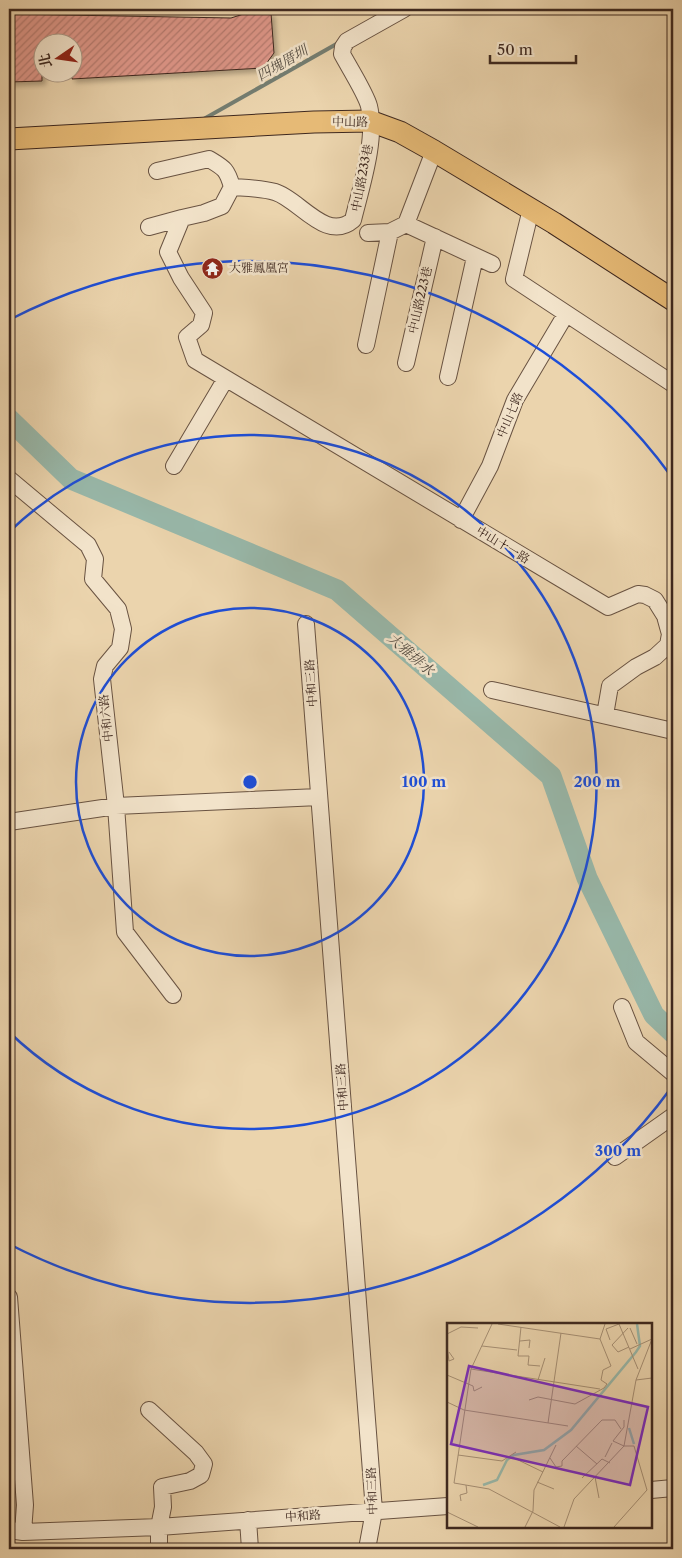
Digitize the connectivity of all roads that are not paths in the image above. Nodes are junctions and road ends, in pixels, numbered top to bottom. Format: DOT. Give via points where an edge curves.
graph roads {
  1 [pos="404,9"];
  2 [pos="370,121"];
  3 [pos="9,139"];
  4 [pos="434,151"];
  5 [pos="157,171"];
  6 [pos="232,186"];
  7 [pos="531,209"];
  8 [pos="182,218"];
  9 [pos="406,224"];
  10 [pos="149,226"];
  11 [pos="390,232"];
  12 [pos="368,233"];
  13 [pos="435,237"];
  14 [pos="475,257"];
  15 [pos="492,264"];
  16 [pos="673,300"];
  17 [pos="566,314"];
  18 [pos="366,345"];
  19 [pos="406,363"];
  20 [pos="448,377"];
  21 [pos="225,380"];
  22 [pos="673,384"];
  23 [pos="174,466"];
  24 [pos="9,479"];
  25 [pos="461,520"];
  26 [pos="306,624"];
  27 [pos="492,690"];
  28 [pos="605,715"];
  29 [pos="673,731"];
  30 [pos="319,797"];
  31 [pos="116,806"];
  32 [pos="9,822"];
  33 [pos="173,994"];
  34 [pos="622,1007"];
  35 [pos="673,1073"];
  36 [pos="673,1116"];
  37 [pos="615,1157"];
  38 [pos="9,1297"];
  39 [pos="149,1410"];
  40 [pos="673,1488"];
  41 [pos="652,1490"];
  42 [pos="447,1506"];
  43 [pos="374,1511"];
  44 [pos="248,1520"];
  45 [pos="159,1527"];
  46 [pos="16,1531"];
  47 [pos="159,1549"];
  48 [pos="250,1549"];
  49 [pos="367,1549"];
  1 -- 2 [label="street" via="347,41 342,47 342,54 369,105"];
  2 -- 3 [label="main road, 中山路"];
  2 -- 4 [label="main road, 中山路" via="400,132"];
  2 -- 6 [label="street, 中山路233巷" via="369,152 353,220 345,227 317,221 277,192"];
  4 -- 7 [label="main road, 中山路"];
  4 -- 9 [label="street"];
  5 -- 6 [label="street" via="209,159 225,168"];
  6 -- 8 [label="street" via="222,206"];
  7 -- 16 [label="main road, 中山路"];
  7 -- 17 [label="street" via="514,279"];
  8 -- 10 [label="street"];
  8 -- 21 [label="street, 中山十一路" via="168,252 204,313 201,324 187,337 194,360"];
  9 -- 11 [label="street"];
  9 -- 13 [label="street"];
  11 -- 12 [label="street"];
  11 -- 18 [label="street"];
  13 -- 14 [label="street"];
  13 -- 19 [label="street, 中山路223巷"];
  14 -- 15 [label="street"];
  14 -- 20 [label="street"];
  17 -- 22 [label="street"];
  17 -- 25 [label="street, 中山七路" via="515,400 490,466"];
  21 -- 23 [label="street"];
  21 -- 25 [label="street, 中山十一路"];
  24 -- 31 [label="street, 中和六路" via="88,545 95,559 93,579 118,609 123,629 120,648 105,666 102,679"];
  25 -- 28 [label="street, 中山十一路" via="608,607 638,594 656,600 670,634 668,645 610,686"];
  26 -- 30 [label="street, 中和三路"];
  27 -- 28 [label="street"];
  28 -- 29 [label="street"];
  30 -- 31 [label="street"];
  30 -- 43 [label="street, 中和三路"];
  31 -- 32 [label="street"];
  31 -- 33 [label="street, 中和六路" via="125,932"];
  34 -- 35 [label="street" via="636,1042"];
  36 -- 37 [label="street"];
  38 -- 46 [label="street" via="25,1505"];
  39 -- 45 [label="street" via="204,1464 201,1475 162,1487"];
  40 -- 41 [label="street"];
  42 -- 43 [label="street, 中和路"];
  43 -- 44 [label="street, 中和路"];
  43 -- 49 [label="street, 中和三路"];
  44 -- 45 [label="street, 中和路"];
  44 -- 48 [label="street"];
  45 -- 46 [label="street, 中和路"];
  45 -- 47 [label="street"];
}
